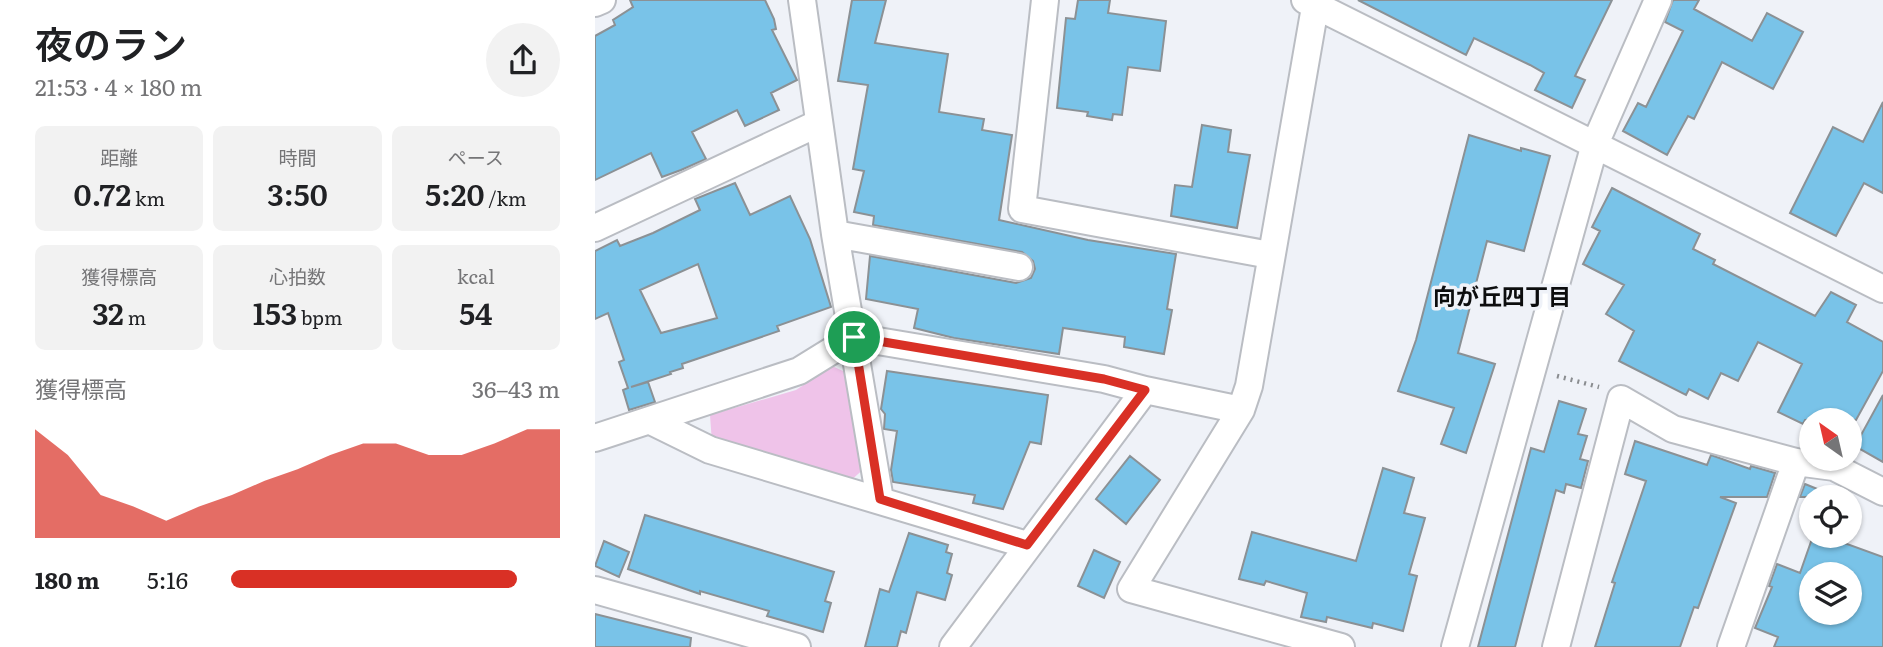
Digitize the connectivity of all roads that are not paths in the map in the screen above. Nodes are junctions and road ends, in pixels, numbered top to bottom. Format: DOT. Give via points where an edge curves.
graph roads {
  1 [pos="602,0"];
  2 [pos="802,0"];
  3 [pos="1045,0"];
  4 [pos="1658,0"];
  5 [pos="595,3"];
  6 [pos="1310,4"];
  7 [pos="819,123"];
  8 [pos="1595,144"];
  9 [pos="595,229"];
  10 [pos="835,234"];
  11 [pos="1270,255"];
  12 [pos="1019,267"];
  13 [pos="1883,289"];
  14 [pos="854,337"];
  15 [pos="1145,390"];
  16 [pos="1241,410"];
  17 [pos="651,421"];
  18 [pos="595,438"];
  19 [pos="1796,462"];
  20 [pos="1883,492"];
  21 [pos="880,499"];
  22 [pos="1027,545"];
  23 [pos="595,590"];
  24 [pos="797,647"];
  25 [pos="953,647"];
  26 [pos="1341,647"];
  27 [pos="1455,647"];
  28 [pos="1556,647"];
  29 [pos="1731,647"];
  1 -- 5 [label="street"];
  2 -- 7 [label="street"];
  3 -- 11 [label="street" via="1022,209"];
  4 -- 8 [label="street"];
  6 -- 8 [label="street"];
  6 -- 11 [label="street"];
  7 -- 9 [label="street"];
  7 -- 10 [label="street"];
  8 -- 13 [label="street"];
  8 -- 27 [label="street"];
  10 -- 12 [label="street"];
  10 -- 14 [label="street"];
  11 -- 16 [label="street"];
  14 -- 15 [label="street"];
  14 -- 17 [label="street" via="799,371"];
  14 -- 21 [label="street"];
  15 -- 16 [label="street"];
  15 -- 22 [label="street"];
  16 -- 26 [label="street" via="1131,589"];
  17 -- 18 [label="street"];
  17 -- 21 [label="street" via="710,450"];
  19 -- 20 [label="street" via="1834,467"];
  19 -- 28 [label="street" via="1673,429 1621,399"];
  19 -- 29 [label="street"];
  21 -- 22 [label="street"];
  22 -- 25 [label="street"];
  23 -- 24 [label="street"];
}
